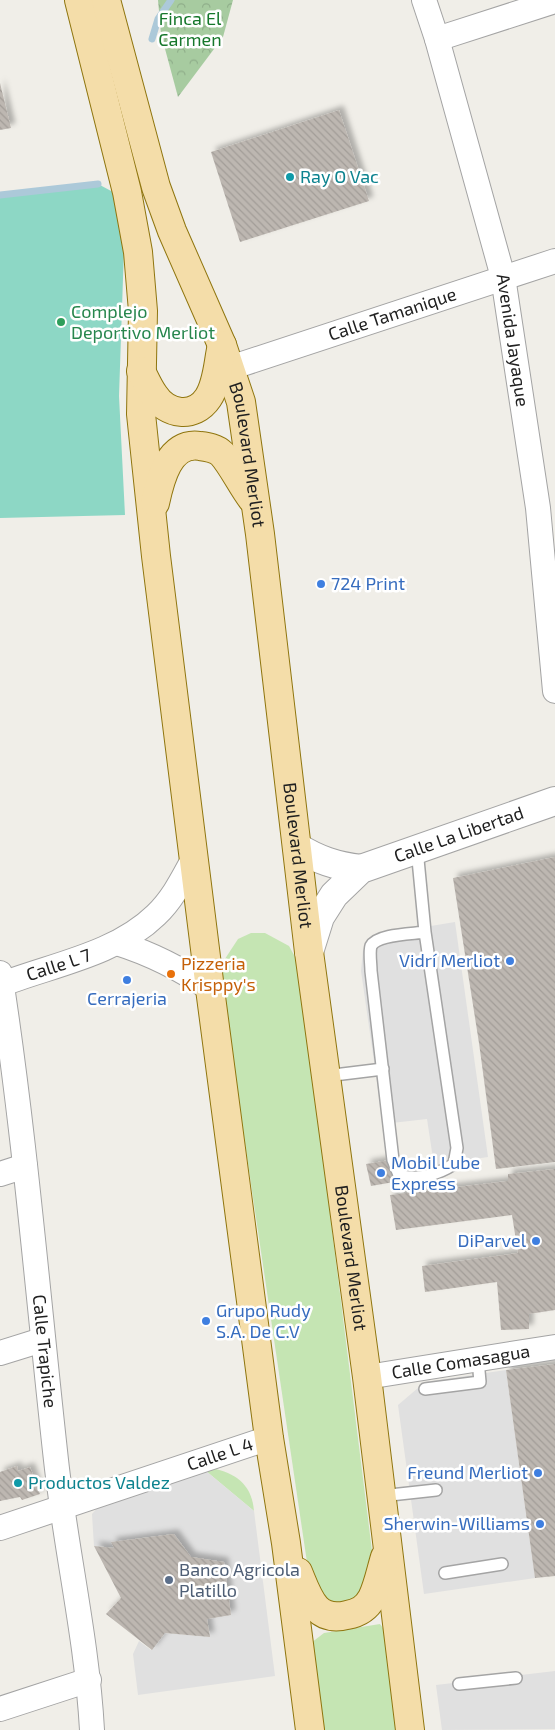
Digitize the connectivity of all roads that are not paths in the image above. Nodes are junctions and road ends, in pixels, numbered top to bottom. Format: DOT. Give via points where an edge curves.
graph roads {
  1 [pos="79,0"];
  2 [pos="424,0"];
  3 [pos="555,1"];
  4 [pos="110,6"];
  5 [pos="437,39"];
  6 [pos="555,260"];
  7 [pos="503,277"];
  8 [pos="226,356"];
  9 [pos="141,369"];
  10 [pos="254,502"];
  11 [pos="547,506"];
  12 [pos="152,515"];
  13 [pos="555,691"];
  14 [pos="555,801"];
  15 [pos="296,847"];
  16 [pos="416,850"];
  17 [pos="194,858"];
  18 [pos="361,869"];
  19 [pos="425,932"];
  20 [pos="117,943"];
  21 [pos="309,952"];
  22 [pos="1,981"];
  23 [pos="210,989"];
  24 [pos="383,1069"];
  25 [pos="326,1076"];
  26 [pos="25,1166"];
  27 [pos="0,1174"];
  28 [pos="42,1340"];
  29 [pos="555,1348"];
  30 [pos="0,1353"];
  31 [pos="478,1360"];
  32 [pos="367,1377"];
  33 [pos="425,1389"];
  34 [pos="269,1438"];
  35 [pos="436,1490"];
  36 [pos="381,1496"];
  37 [pos="62,1508"];
  38 [pos="0,1528"];
  39 [pos="286,1543"];
  40 [pos="387,1550"];
  41 [pos="502,1564"];
  42 [pos="445,1572"];
  43 [pos="516,1678"];
  44 [pos="89,1680"];
  45 [pos="459,1684"];
  46 [pos="0,1709"];
  47 [pos="92,1730"];
  48 [pos="310,1730"];
  49 [pos="410,1730"];
  1 -- 9 [label="main road" via="127,192 138,252 143,311"];
  2 -- 5 [label="street, Avenida Jayaque"];
  3 -- 5 [label="street"];
  4 -- 8 [label="main road, Boulevard Merliot" via="141,134 172,231"];
  5 -- 7 [label="street, Avenida Jayaque"];
  6 -- 7 [label="street, Calle Tamanique"];
  7 -- 8 [label="street, Calle Tamanique"];
  7 -- 11 [label="street, Avenida Jayaque"];
  8 -- 9 [label="main road" via="209,397 199,407 180,414 163,406 153,395"];
  8 -- 10 [label="main road, Boulevard Merliot" via="241,402"];
  9 -- 12 [label="main road"];
  10 -- 12 [label="main road" via="221,453 211,447 196,445 184,447 173,455 159,485"];
  10 -- 15 [label="main road, Boulevard Merliot"];
  11 -- 13 [label="street, Avenida Jayaque"];
  12 -- 17 [label="main road"];
  14 -- 16 [label="street, Calle La Libertad"];
  15 -- 18 [label="street, Calle La Libertad" via="315,859"];
  15 -- 21 [label="main road, Boulevard Merliot"];
  16 -- 18 [label="street, Calle La Libertad"];
  16 -- 19 [label="lane"];
  17 -- 20 [label="street, Calle L 7" via="175,893 156,916"];
  17 -- 23 [label="main road"];
  18 -- 21 [label="street, Calle La Libertad" via="334,895"];
  19 -- 24 [label="lane" via="386,937 371,947"];
  19 -- 24 [label="lane" via="457,1148 454,1164 444,1171 409,1178 396,1171"];
  20 -- 22 [label="street, Calle L 7"];
  20 -- 23 [label="street" via="182,969"];
  21 -- 25 [label="main road, Boulevard Merliot"];
  22 -- 26 [label="street, Calle Trapiche"];
  23 -- 34 [label="main road"];
  24 -- 25 [label="lane"];
  25 -- 32 [label="main road, Boulevard Merliot"];
  26 -- 27 [label="street"];
  26 -- 28 [label="street, Calle Trapiche"];
  28 -- 30 [label="street"];
  28 -- 37 [label="street, Calle Trapiche"];
  29 -- 31 [label="street, Calle Comasagua"];
  31 -- 32 [label="street, Calle Comasagua"];
  31 -- 33 [label="lane" via="480,1382"];
  32 -- 36 [label="main road, Boulevard Merliot"];
  34 -- 37 [label="street, Calle L 4"];
  34 -- 39 [label="main road"];
  35 -- 36 [label="lane"];
  36 -- 40 [label="main road, Boulevard Merliot"];
  37 -- 38 [label="street, Calle L 4"];
  37 -- 44 [label="street, Calle Trapiche"];
  39 -- 40 [label="main road" via="313,1606 325,1616 337,1618 360,1612 371,1599"];
  39 -- 48 [label="main road"];
  40 -- 49 [label="main road, Boulevard Merliot"];
  41 -- 42 [label="lane"];
  43 -- 45 [label="lane"];
  44 -- 46 [label="street"];
  44 -- 47 [label="street, Calle Trapiche"];
}
